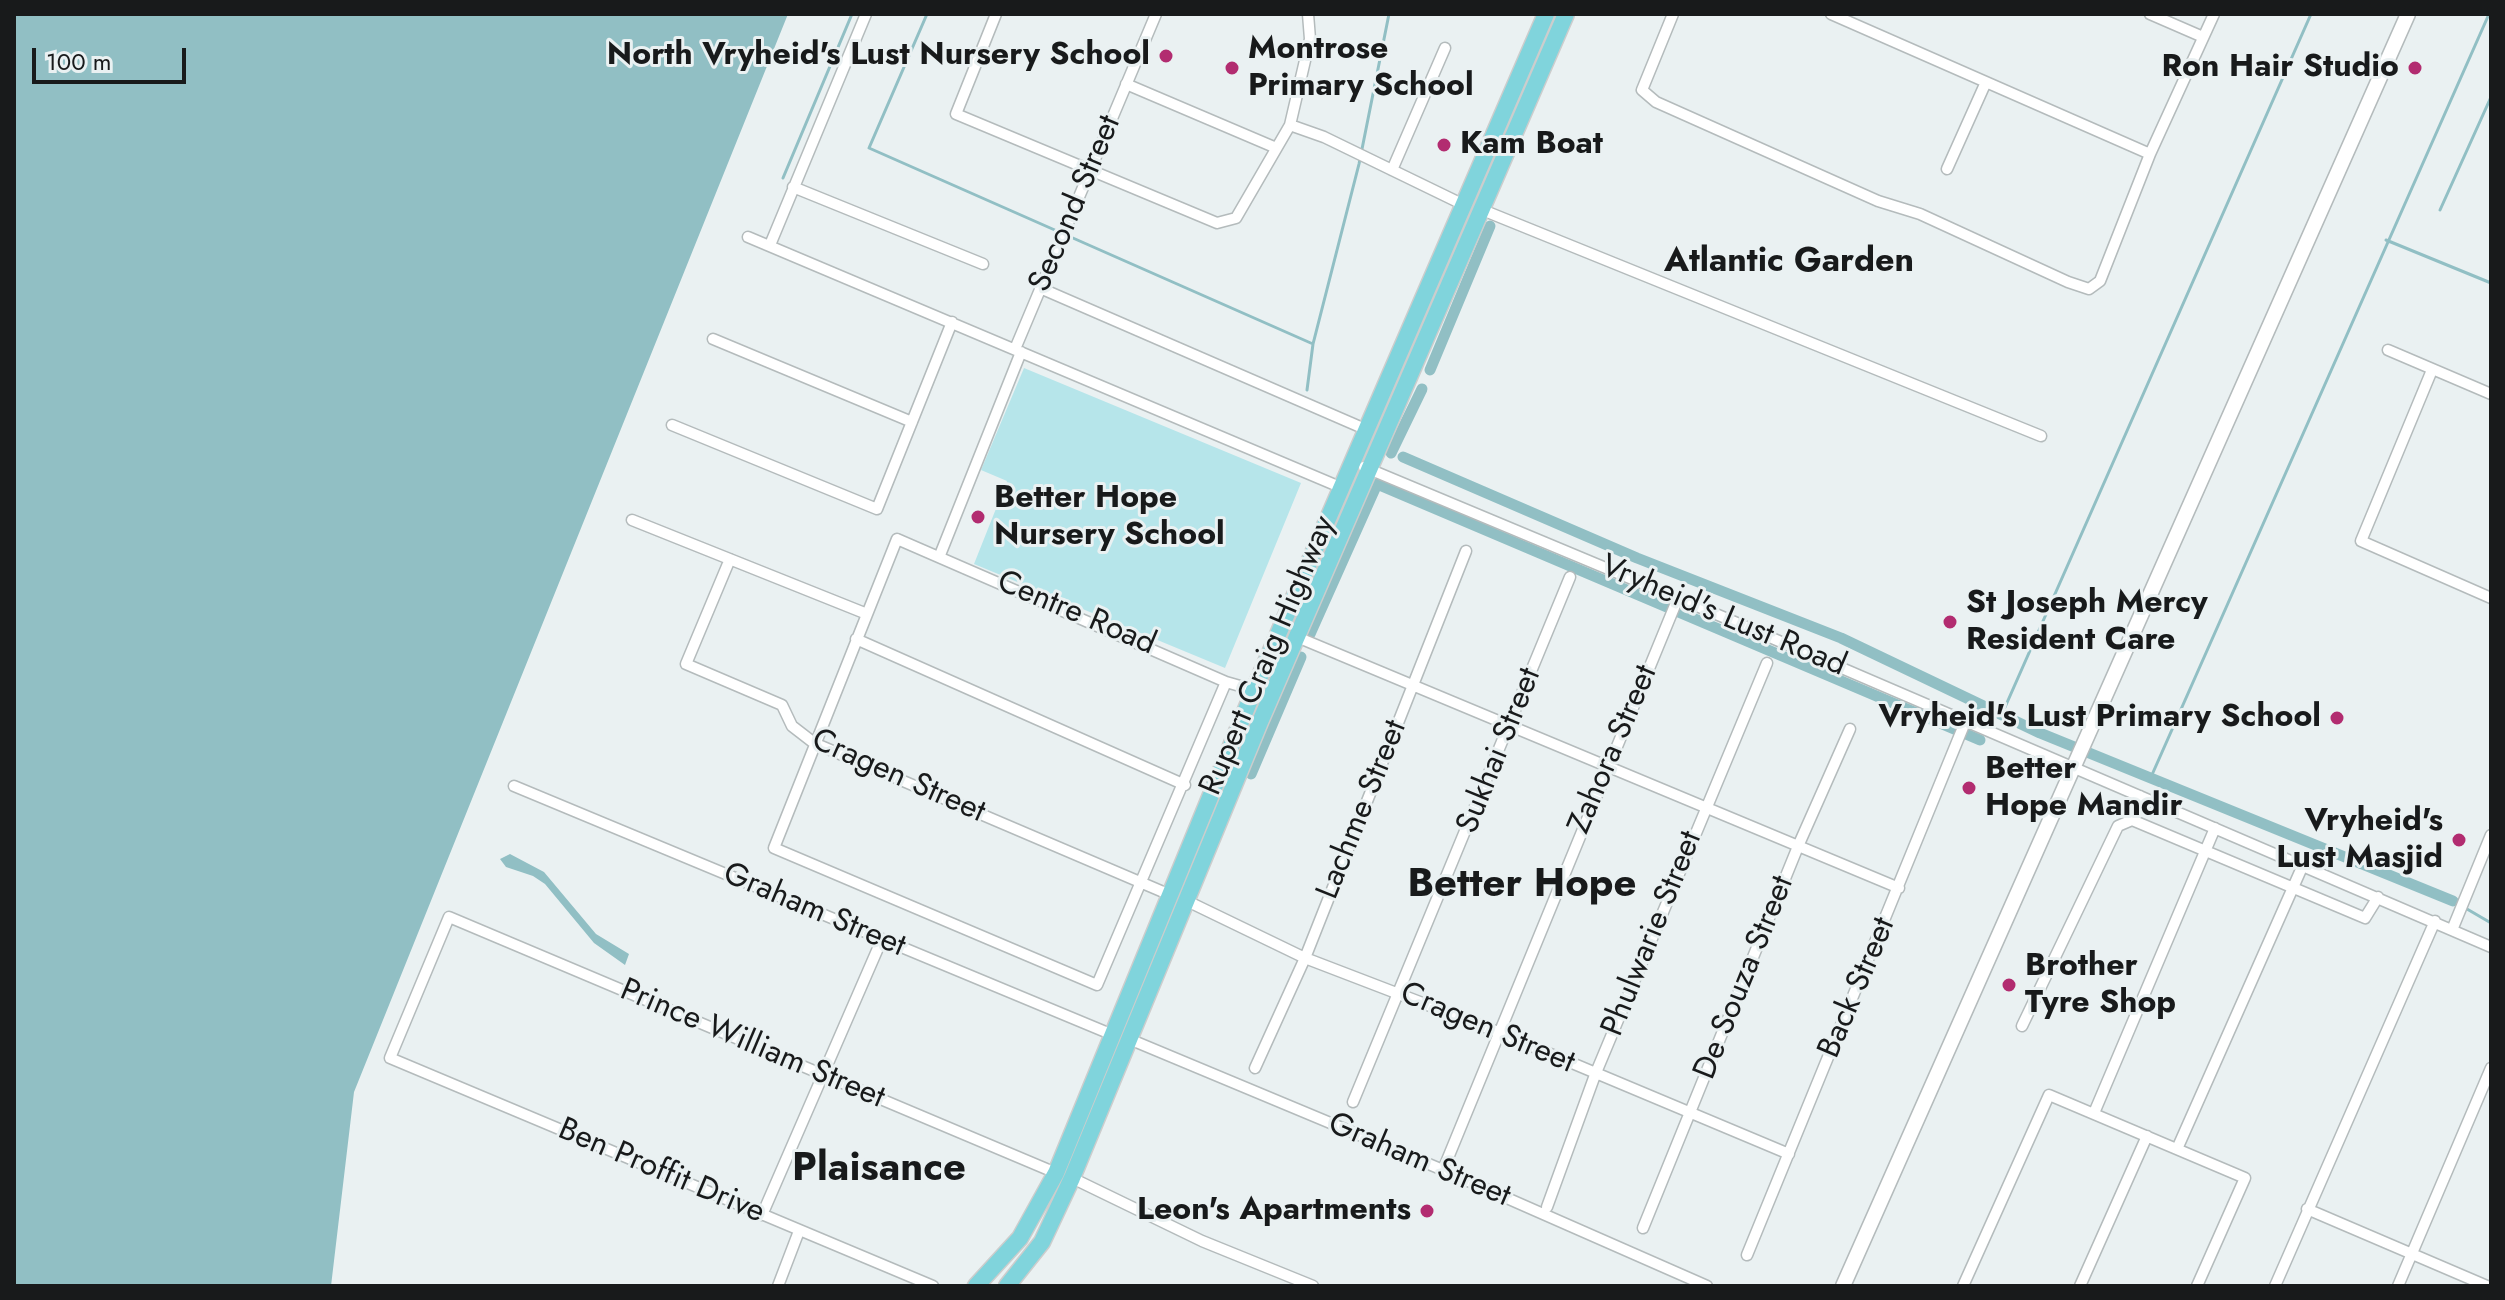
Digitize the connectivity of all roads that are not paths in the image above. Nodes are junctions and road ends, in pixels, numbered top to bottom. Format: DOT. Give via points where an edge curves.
graph roads {
  1 [pos="866,14"];
  2 [pos="996,14"];
  3 [pos="1156,14"];
  4 [pos="1308,14"];
  5 [pos="1546,14"];
  6 [pos="1566,14"];
  7 [pos="1673,14"];
  8 [pos="1831,14"];
  9 [pos="2150,14"];
  10 [pos="2214,14"];
  11 [pos="2408,14"];
  12 [pos="2203,37"];
  13 [pos="1445,48"];
  14 [pos="1986,82"];
  15 [pos="1126,84"];
  16 [pos="1290,125"];
  17 [pos="1274,147"];
  18 [pos="2150,154"];
  19 [pos="1947,169"];
  20 [pos="1392,170"];
  21 [pos="1090,171"];
  22 [pos="793,187"];
  23 [pos="1462,204"];
  24 [pos="1480,209"];
  25 [pos="748,237"];
  26 [pos="770,245"];
  27 [pos="983,264"];
  28 [pos="1040,288"];
  29 [pos="952,322"];
  30 [pos="713,339"];
  31 [pos="1018,350"];
  32 [pos="2388,350"];
  33 [pos="2432,370"];
  34 [pos="2491,394"];
  35 [pos="912,422"];
  36 [pos="672,425"];
  37 [pos="1365,429"];
  38 [pos="2041,436"];
  39 [pos="1351,462"];
  40 [pos="1370,469"];
  41 [pos="1340,487"];
  42 [pos="632,520"];
  43 [pos="1466,551"];
  44 [pos="940,555"];
  45 [pos="730,559"];
  46 [pos="1570,577"];
  47 [pos="2491,598"];
  48 [pos="1677,600"];
  49 [pos="867,614"];
  50 [pos="1297,637"];
  51 [pos="856,639"];
  52 [pos="1767,663"];
  53 [pos="1226,682"];
  54 [pos="1412,686"];
  55 [pos="1254,690"];
  56 [pos="1965,722"];
  57 [pos="1511,726"];
  58 [pos="1850,729"];
  59 [pos="814,743"];
  60 [pos="2077,755"];
  61 [pos="1607,765"];
  62 [pos="1185,785"];
  63 [pos="514,786"];
  64 [pos="2140,796"];
  65 [pos="1705,805"];
  66 [pos="2132,820"];
  67 [pos="2215,828"];
  68 [pos="2491,835"];
  69 [pos="1799,844"];
  70 [pos="2206,850"];
  71 [pos="2303,865"];
  72 [pos="1141,885"];
  73 [pos="1899,888"];
  74 [pos="2293,890"];
  75 [pos="1168,894"];
  76 [pos="2378,897"];
  77 [pos="1187,901"];
  78 [pos="2435,921"];
  79 [pos="2452,930"];
  80 [pos="882,939"];
  81 [pos="2491,947"];
  82 [pos="1305,958"];
  83 [pos="1399,993"];
  84 [pos="2022,1026"];
  85 [pos="1498,1032"];
  86 [pos="1121,1037"];
  87 [pos="390,1058"];
  88 [pos="1255,1068"];
  89 [pos="2491,1068"];
  90 [pos="823,1075"];
  91 [pos="1595,1075"];
  92 [pos="1353,1102"];
  93 [pos="2094,1113"];
  94 [pos="1690,1114"];
  95 [pos="2147,1136"];
  96 [pos="2177,1149"];
  97 [pos="1789,1154"];
  98 [pos="1443,1170"];
  99 [pos="1064,1176"];
  100 [pos="1547,1207"];
  101 [pos="2307,1209"];
  102 [pos="762,1215"];
  103 [pos="1643,1228"];
  104 [pos="799,1231"];
  105 [pos="1747,1255"];
  106 [pos="2411,1255"];
  107 [pos="2483,1285"];
  108 [pos="778,1286"];
  109 [pos="933,1286"];
  110 [pos="976,1286"];
  111 [pos="1007,1286"];
  112 [pos="1313,1286"];
  113 [pos="1707,1286"];
  114 [pos="1843,1286"];
  115 [pos="1963,1286"];
  116 [pos="2080,1286"];
  117 [pos="2197,1286"];
  118 [pos="2275,1286"];
  119 [pos="2398,1286"];
  1 -- 22 [label="street"];
  2 -- 21 [label="street" via="956,114"];
  3 -- 15 [label="street, Second Street"];
  4 -- 16 [label="street" via="1310,39"];
  5 -- 23 [label="main road, Rupert Craig Highway"];
  6 -- 24 [label="main road, Rupert Craig Highway"];
  7 -- 18 [label="street" via="1642,90 1656,102 2089,289 2100,281"];
  8 -- 14 [label="street"];
  9 -- 12 [label="street"];
  10 -- 12 [label="street"];
  11 -- 60 [label="main road"];
  12 -- 18 [label="street"];
  13 -- 20 [label="street"];
  14 -- 18 [label="street"];
  14 -- 19 [label="street"];
  15 -- 17 [label="street"];
  15 -- 21 [label="street, Second Street"];
  16 -- 17 [label="street"];
  16 -- 20 [label="street"];
  17 -- 21 [label="street" via="1251,197 1228,223"];
  20 -- 23 [label="street"];
  21 -- 28 [label="street, Second Street"];
  22 -- 26 [label="street"];
  22 -- 27 [label="street"];
  23 -- 37 [label="main road, Rupert Craig Highway"];
  24 -- 38 [label="street"];
  24 -- 40 [label="main road, Rupert Craig Highway"];
  25 -- 26 [label="street"];
  26 -- 29 [label="street"];
  28 -- 31 [label="street, Second Street"];
  28 -- 37 [label="street"];
  29 -- 31 [label="street"];
  29 -- 35 [label="street"];
  30 -- 35 [label="street"];
  31 -- 41 [label="street"];
  31 -- 44 [label="street, Second Street"];
  32 -- 33 [label="street"];
  33 -- 34 [label="street"];
  33 -- 47 [label="street" via="2361,541"];
  35 -- 36 [label="street" via="877,509"];
  37 -- 39 [label="main road, Rupert Craig Highway"];
  39 -- 40 [label="street, Vryheid's Lust Road"];
  39 -- 41 [label="main road, Rupert Craig Highway"];
  40 -- 48 [label="street, Vryheid's Lust Road"];
  40 -- 50 [label="main road, Rupert Craig Highway"];
  41 -- 55 [label="main road, Rupert Craig Highway"];
  42 -- 45 [label="street"];
  43 -- 54 [label="street, Lachme Street"];
  44 -- 49 [label="street, Centre Road" via="897,539"];
  44 -- 53 [label="street, Centre Road"];
  45 -- 49 [label="street"];
  45 -- 59 [label="street, Cragen Street" via="686,664 782,705 792,726"];
  46 -- 57 [label="street, Sukhai Street"];
  48 -- 56 [label="street, Vryheid's Lust Road"];
  48 -- 61 [label="street, Zahora Street"];
  49 -- 51 [label="street"];
  50 -- 54 [label="street"];
  50 -- 77 [label="main road, Rupert Craig Highway"];
  51 -- 59 [label="street"];
  51 -- 62 [label="street"];
  52 -- 65 [label="street, Phulwarie Street"];
  53 -- 55 [label="street, Centre Road"];
  53 -- 62 [label="street"];
  54 -- 57 [label="street"];
  54 -- 82 [label="street, Lachme Street"];
  55 -- 75 [label="main road, Rupert Craig Highway"];
  56 -- 60 [label="street, Vryheid's Lust Road"];
  56 -- 73 [label="street, Back Street"];
  57 -- 61 [label="street"];
  57 -- 83 [label="street, Sukhai Street"];
  58 -- 69 [label="street, De Souza Street"];
  59 -- 72 [label="street, Cragen Street"];
  59 -- 72 [label="street" via="774,848 1097,985"];
  60 -- 64 [label="street, Vryheid's Lust Road"];
  60 -- 114 [label="main road"];
  61 -- 65 [label="street"];
  61 -- 85 [label="street, Zahora Street"];
  62 -- 72 [label="street"];
  63 -- 80 [label="street, Graham Street"];
  64 -- 66 [label="street"];
  64 -- 67 [label="street, Vryheid's Lust Road"];
  65 -- 69 [label="street"];
  65 -- 91 [label="street, Phulwarie Street"];
  66 -- 70 [label="street"];
  66 -- 84 [label="street" via="2118,826"];
  67 -- 70 [label="street"];
  67 -- 71 [label="street, Vryheid's Lust Road"];
  68 -- 79 [label="street"];
  69 -- 73 [label="street"];
  69 -- 94 [label="street, De Souza Street"];
  70 -- 74 [label="street"];
  70 -- 93 [label="street"];
  71 -- 74 [label="street"];
  71 -- 76 [label="street, Vryheid's Lust Road"];
  72 -- 75 [label="street, Cragen Street"];
  73 -- 97 [label="street, Back Street"];
  74 -- 76 [label="street" via="2365,918"];
  74 -- 96 [label="street"];
  75 -- 86 [label="main road, Rupert Craig Highway"];
  76 -- 78 [label="street, Vryheid's Lust Road"];
  77 -- 82 [label="street, Cragen Street"];
  77 -- 86 [label="main road, Rupert Craig Highway"];
  78 -- 79 [label="street, Vryheid's Lust Road"];
  78 -- 101 [label="street"];
  79 -- 81 [label="street, Vryheid's Lust Road"];
  80 -- 86 [label="street, Graham Street"];
  80 -- 90 [label="street"];
  82 -- 83 [label="street, Cragen Street"];
  82 -- 88 [label="street, Lachme Street"];
  83 -- 85 [label="street, Cragen Street"];
  83 -- 92 [label="street, Sukhai Street"];
  85 -- 91 [label="street, Cragen Street"];
  85 -- 98 [label="street, Zahora Street"];
  86 -- 98 [label="street, Graham Street"];
  86 -- 99 [label="main road, Rupert Craig Highway"];
  87 -- 90 [label="street, Prince William Street" via="449,917"];
  87 -- 102 [label="street, Ben Proffit Drive"];
  89 -- 106 [label="street"];
  90 -- 99 [label="street, Prince William Street"];
  90 -- 102 [label="street"];
  91 -- 94 [label="street, Cragen Street"];
  91 -- 100 [label="street, Phulwarie Street"];
  93 -- 95 [label="street"];
  93 -- 115 [label="street" via="2049,1095"];
  94 -- 97 [label="street, Cragen Street"];
  94 -- 103 [label="street, De Souza Street"];
  95 -- 96 [label="street"];
  95 -- 116 [label="street"];
  96 -- 117 [label="street" via="2245,1178"];
  97 -- 105 [label="street, Back Street"];
  98 -- 113 [label="street, Graham Street"];
  99 -- 110 [label="main road, Rupert Craig Highway" via="1020,1238"];
  99 -- 111 [label="main road, Rupert Craig Highway" via="1042,1242"];
  99 -- 112 [label="street, Prince William Street"];
  101 -- 106 [label="street"];
  101 -- 118 [label="street"];
  102 -- 104 [label="street, Ben Proffit Drive"];
  104 -- 108 [label="street"];
  104 -- 109 [label="street, Ben Proffit Drive"];
  106 -- 107 [label="street"];
  106 -- 119 [label="street"];
}
